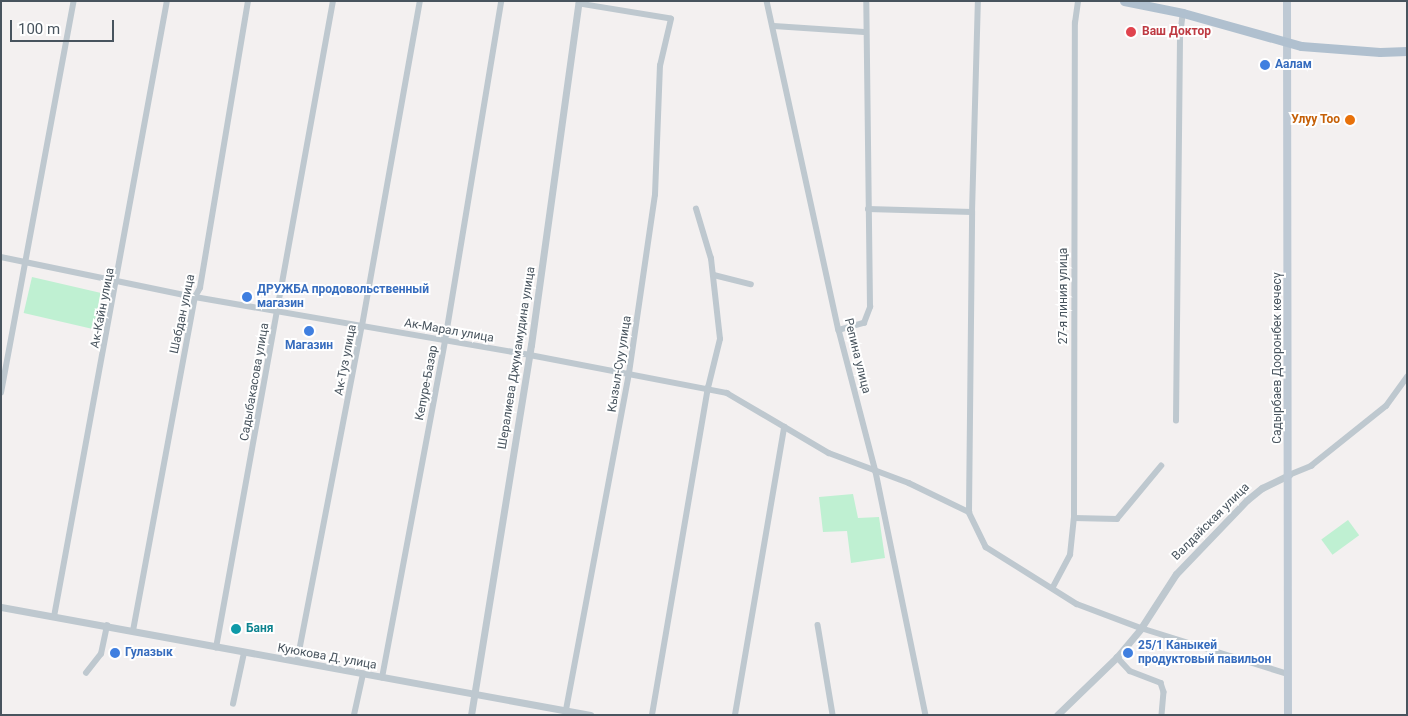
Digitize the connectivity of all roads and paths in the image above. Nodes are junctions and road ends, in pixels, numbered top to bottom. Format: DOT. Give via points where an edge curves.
graph roads {
  1 [pos="74,1"];
  2 [pos="167,1"];
  3 [pos="248,1"];
  4 [pos="333,1"];
  5 [pos="420,1"];
  6 [pos="500,1"];
  7 [pos="767,1"];
  8 [pos="866,1"];
  9 [pos="978,1"];
  10 [pos="1078,1"];
  11 [pos="1124,1"];
  12 [pos="1287,1"];
  13 [pos="579,3"];
  14 [pos="1183,13"];
  15 [pos="671,19"];
  16 [pos="774,26"];
  17 [pos="864,32"];
  18 [pos="1288,43"];
  19 [pos="1407,51"];
  20 [pos="696,209"];
  21 [pos="868,209"];
  22 [pos="972,212"];
  23 [pos="1,257"];
  24 [pos="26,261"];
  25 [pos="714,275"];
  26 [pos="118,281"];
  27 [pos="751,284"];
  28 [pos="195,297"];
  29 [pos="278,310"];
  30 [pos="362,326"];
  31 [pos="839,330"];
  32 [pos="446,341"];
  33 [pos="530,355"];
  34 [pos="629,373"];
  35 [pos="1407,377"];
  36 [pos="708,388"];
  37 [pos="1,393"];
  38 [pos="1176,421"];
  39 [pos="784,427"];
  40 [pos="1161,466"];
  41 [pos="876,472"];
  42 [pos="1289,475"];
  43 [pos="970,512"];
  44 [pos="1074,518"];
  45 [pos="1053,587"];
  46 [pos="1,607"];
  47 [pos="54,617"];
  48 [pos="818,625"];
  49 [pos="107,626"];
  50 [pos="1141,628"];
  51 [pos="133,631"];
  52 [pos="216,648"];
  53 [pos="244,653"];
  54 [pos="1117,657"];
  55 [pos="297,662"];
  56 [pos="86,673"];
  57 [pos="363,674"];
  58 [pos="1288,674"];
  59 [pos="382,678"];
  60 [pos="475,694"];
  61 [pos="233,704"];
  62 [pos="566,710"];
  63 [pos="354,715"];
  64 [pos="471,715"];
  65 [pos="590,715"];
  66 [pos="652,715"];
  67 [pos="735,715"];
  68 [pos="833,715"];
  69 [pos="926,715"];
  70 [pos="1057,715"];
  71 [pos="1162,715"];
  72 [pos="1288,715"];
  1 -- 24 [label="street"];
  2 -- 26 [label="street, Ак-Кайн улица"];
  3 -- 28 [label="street, Шабдан улица" via="200,288"];
  4 -- 29 [label="street, Садыбакасова улица"];
  5 -- 30 [label="street, Ак-Туз улица"];
  6 -- 32 [label="street, Кепуре-Базар"];
  7 -- 16 [label="street, Репина улица"];
  8 -- 17 [label="street"];
  9 -- 22 [label="street"];
  10 -- 44 [label="street, 27-я линия улица" via="1075,23"];
  11 -- 14 [label="main road"];
  12 -- 18 [label="main road, Садырбаев Дооронбек көчөсү"];
  13 -- 15 [label="street, Шералиева Джумамудина улица"];
  13 -- 33 [label="street, Шералиева Джумамудина улица"];
  14 -- 18 [label="main road"];
  14 -- 38 [label="street" via="1180,36"];
  15 -- 34 [label="street, Кызыл-Суу улица" via="660,66 655,196"];
  16 -- 17 [label="street"];
  16 -- 31 [label="street, Репина улица"];
  17 -- 21 [label="street"];
  18 -- 19 [label="main road" via="1380,52"];
  18 -- 42 [label="main road, Садырбаев Дооронбек көчөсү"];
  20 -- 25 [label="street"];
  21 -- 22 [label="street"];
  21 -- 31 [label="street" via="870,307 864,323"];
  22 -- 43 [label="street"];
  23 -- 24 [label="street, Ак-Марал улица"];
  24 -- 26 [label="street, Ак-Марал улица"];
  24 -- 37 [label="street"];
  25 -- 27 [label="street"];
  25 -- 36 [label="street" via="720,339"];
  26 -- 28 [label="street, Ак-Марал улица"];
  26 -- 47 [label="street, Ак-Кайн улица"];
  28 -- 29 [label="street, Ак-Марал улица"];
  28 -- 51 [label="street, Шабдан улица"];
  29 -- 30 [label="street, Ак-Марал улица"];
  29 -- 52 [label="street, Садыбакасова улица"];
  30 -- 32 [label="street, Ак-Марал улица"];
  30 -- 55 [label="street, Ак-Туз улица"];
  31 -- 41 [label="street, Репина улица"];
  32 -- 33 [label="street, Ак-Марал улица"];
  32 -- 59 [label="street, Кепуре-Базар"];
  33 -- 34 [label="street, Ак-Марал улица"];
  33 -- 60 [label="street, Шералиева Джумамудина улица"];
  34 -- 36 [label="street, Ак-Марал улица"];
  34 -- 62 [label="street, Кызыл-Суу улица"];
  35 -- 42 [label="street, Валдайская улица" via="1386,406 1310,466"];
  36 -- 39 [label="street, Ак-Марал улица" via="750,404"];
  36 -- 66 [label="street"];
  39 -- 41 [label="street, Ак-Марал улица" via="829,453"];
  39 -- 67 [label="street"];
  40 -- 44 [label="street" via="1117,519"];
  41 -- 43 [label="street" via="909,483"];
  41 -- 69 [label="street, Репина улица"];
  42 -- 50 [label="street, Валдайская улица" via="1262,488 1214,533 1176,574"];
  42 -- 58 [label="main road, Садырбаев Дооронбек көчөсү"];
  43 -- 45 [label="street" via="986,547"];
  44 -- 45 [label="street, 27-я линия улица" via="1070,555"];
  45 -- 50 [label="street" via="1077,604"];
  46 -- 47 [label="street, Куюкова Д. улица"];
  47 -- 49 [label="street, Куюкова Д. улица"];
  48 -- 68 [label="street"];
  49 -- 51 [label="street, Куюкова Д. улица"];
  49 -- 56 [label="street" via="101,654"];
  50 -- 54 [label="street, Валдайская улица"];
  50 -- 58 [label="street"];
  51 -- 52 [label="street, Куюкова Д. улица"];
  52 -- 53 [label="street, Куюкова Д. улица"];
  53 -- 55 [label="street, Куюкова Д. улица"];
  53 -- 61 [label="street"];
  54 -- 70 [label="street, Валдайская улица"];
  54 -- 71 [label="street" via="1130,671 1161,683 1164,692"];
  55 -- 57 [label="street, Куюкова Д. улица"];
  57 -- 59 [label="street, Куюкова Д. улица"];
  57 -- 63 [label="street"];
  58 -- 72 [label="main road, Садырбаев Дооронбек көчөсү"];
  59 -- 60 [label="street, Куюкова Д. улица"];
  60 -- 62 [label="street, Куюкова Д. улица"];
  60 -- 64 [label="street, Шералиева Джумамудина улица"];
  62 -- 65 [label="street, Куюкова Д. улица"];
}
